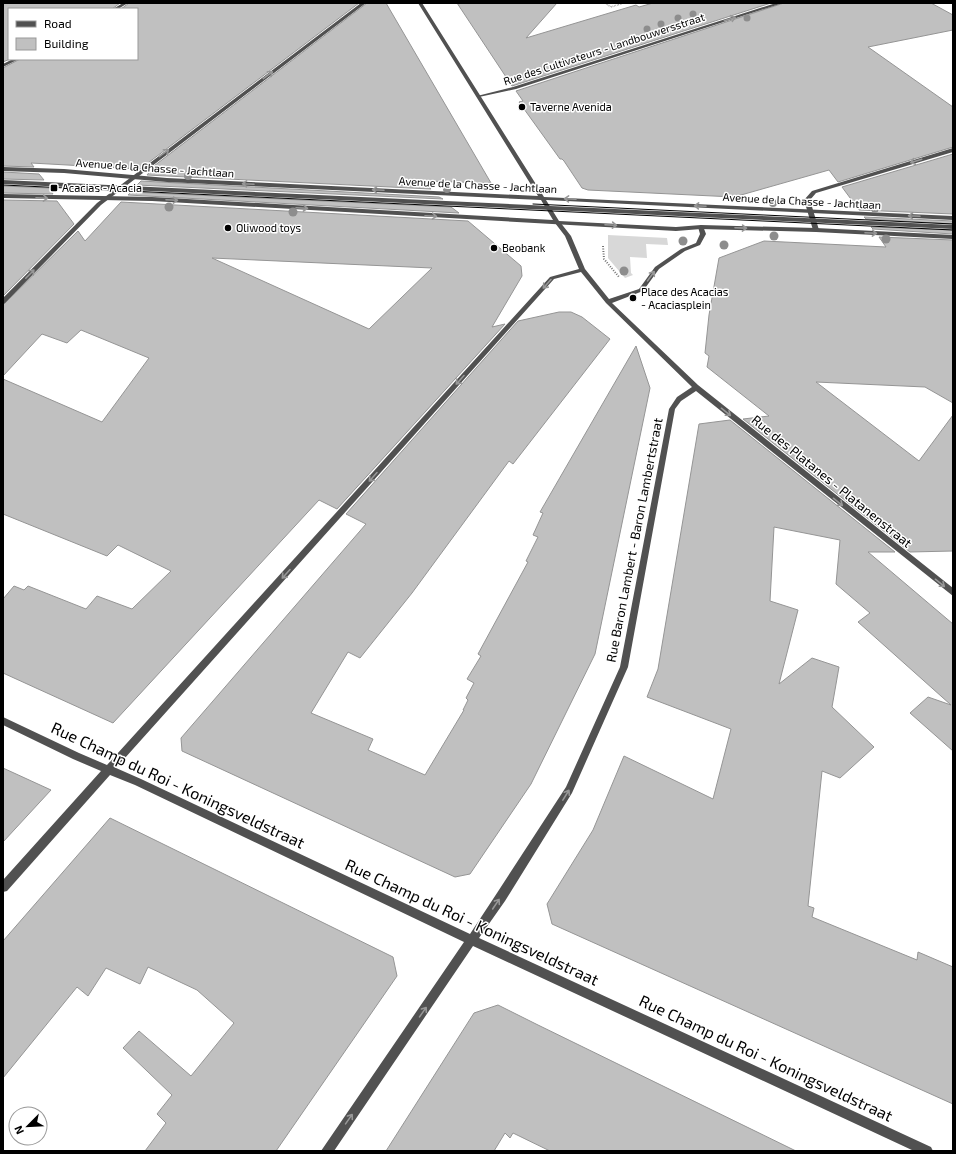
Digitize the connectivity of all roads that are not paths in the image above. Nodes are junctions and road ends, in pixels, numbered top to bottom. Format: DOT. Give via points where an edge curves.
graph roads {
  1 [pos="126,3"];
  2 [pos="364,3"];
  3 [pos="420,3"];
  4 [pos="781,3"];
  5 [pos="117,8"];
  6 [pos="16,60"];
  7 [pos="3,66"];
  8 [pos="479,96"];
  9 [pos="953,150"];
  10 [pos="3,169"];
  11 [pos="133,177"];
  12 [pos="3,182"];
  13 [pos="120,188"];
  14 [pos="3,196"];
  15 [pos="107,198"];
  16 [pos="543,198"];
  17 [pos="549,208"];
  18 [pos="811,211"];
  19 [pos="953,218"];
  20 [pos="813,220"];
  21 [pos="558,223"];
  22 [pos="701,227"];
  23 [pos="953,227"];
  24 [pos="816,230"];
  25 [pos="953,237"];
  26 [pos="582,270"];
  27 [pos="3,302"];
  28 [pos="608,302"];
  29 [pos="696,387"];
  30 [pos="953,593"];
  31 [pos="3,722"];
  32 [pos="109,770"];
  33 [pos="3,887"];
  34 [pos="472,940"];
  35 [pos="327,1151"];
  36 [pos="927,1151"];
  1 -- 5 [label="street"];
  11 -- 2 [label="street, one-way"];
  3 -- 8 [label="street"];
  8 -- 4 [label="street, Rue des Cultivateurs - Landbouwersstraat, one-way" via="514,88"];
  6 -- 7 [label="street"];
  8 -- 16 [label="street"];
  9 -- 18 [label="street, one-way" via="814,192 807,200"];
  10 -- 11 [label="street, Avenue de la Chasse - Jachtlaan"];
  11 -- 13 [label="street"];
  16 -- 11 [label="street, Avenue de la Chasse - Jachtlaan, one-way"];
  12 -- 13 [label="street, Avenue de la Chasse - Jachtlaan"];
  13 -- 15 [label="street"];
  13 -- 17 [label="street, Avenue de la Chasse - Jachtlaan"];
  14 -- 15 [label="street, one-way" via="48,199"];
  15 -- 21 [label="street, one-way"];
  27 -- 15 [label="street, one-way"];
  16 -- 17 [label="street"];
  18 -- 16 [label="street, Avenue de la Chasse - Jachtlaan, one-way"];
  17 -- 20 [label="street, Avenue de la Chasse - Jachtlaan"];
  17 -- 21 [label="street"];
  19 -- 18 [label="street, Avenue de la Chasse - Jachtlaan, one-way"];
  18 -- 20 [label="street"];
  20 -- 23 [label="street, Avenue de la Chasse - Jachtlaan"];
  20 -- 24 [label="street"];
  21 -- 22 [label="street, one-way" via="676,229"];
  21 -- 26 [label="street" via="568,236"];
  22 -- 24 [label="street, one-way"];
  28 -- 22 [label="street, one-way" via="641,290 657,268 683,250 698,244 703,234"];
  24 -- 25 [label="street, one-way"];
  26 -- 28 [label="street"];
  26 -- 32 [label="street, one-way" via="552,278"];
  28 -- 29 [label="street"];
  29 -- 30 [label="street, Rue des Platanes - Platanenstraat, one-way"];
  34 -- 29 [label="street, Rue Baron Lambert - Baron Lambertstraat, one-way" via="569,790 624,667 671,415 679,399"];
  31 -- 32 [label="street, Rue Champ du Roi - Koningsveldstraat"];
  32 -- 33 [label="street"];
  32 -- 34 [label="street, Rue Champ du Roi - Koningsveldstraat"];
  35 -- 34 [label="street, Rue Baron Lambert - Baron Lambertstraat, one-way"];
  34 -- 36 [label="street, Rue Champ du Roi - Koningsveldstraat"];
}
